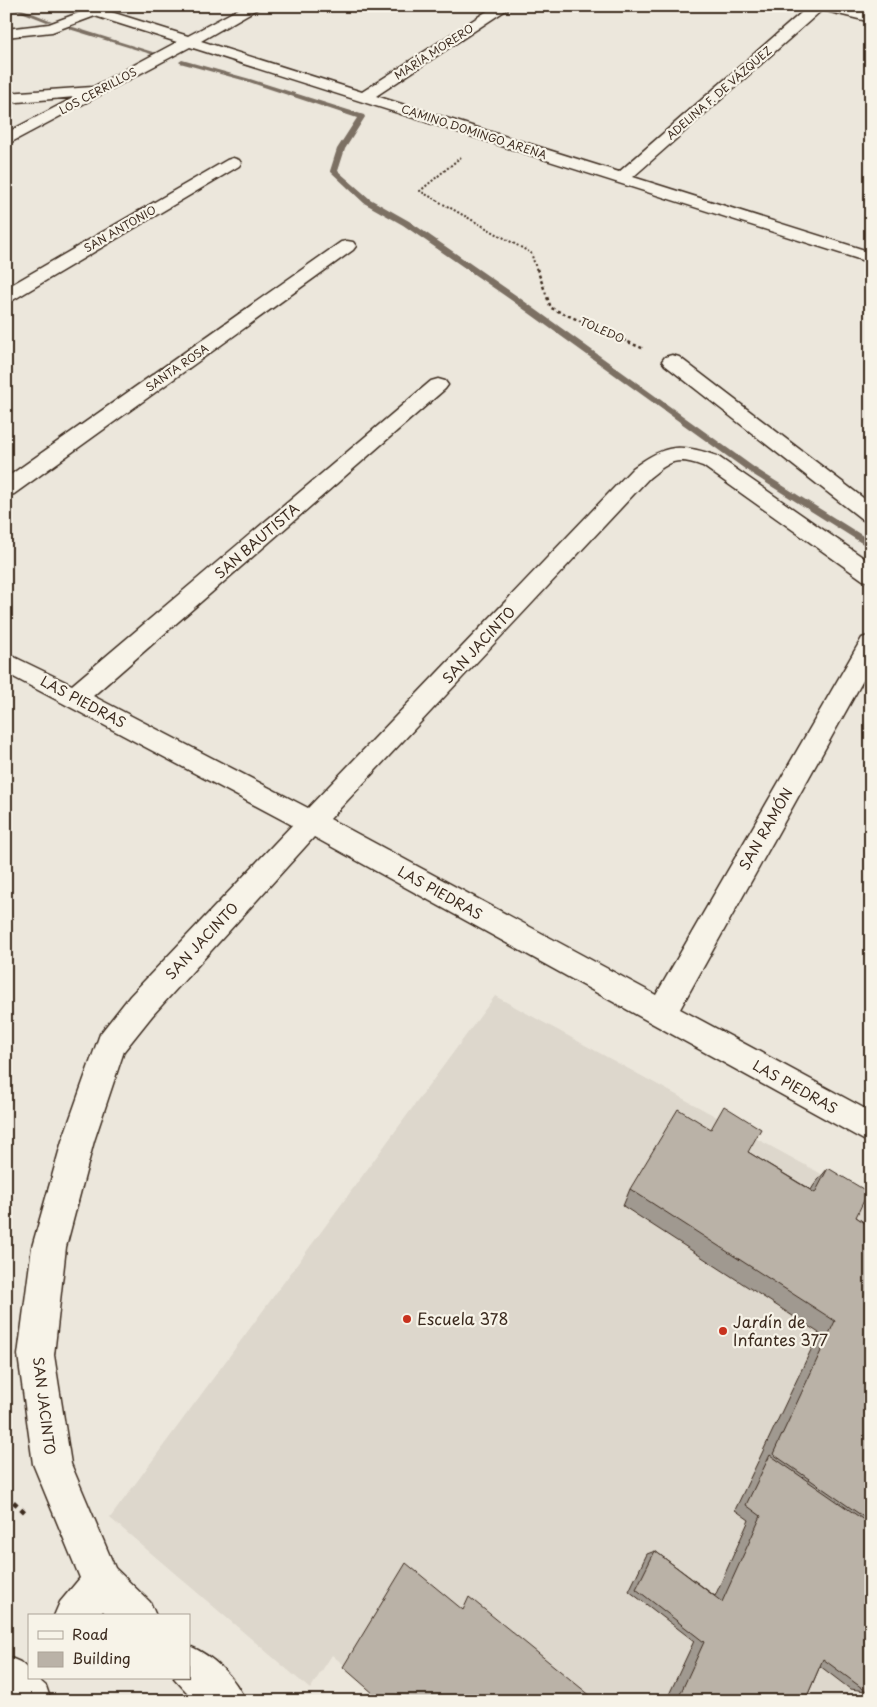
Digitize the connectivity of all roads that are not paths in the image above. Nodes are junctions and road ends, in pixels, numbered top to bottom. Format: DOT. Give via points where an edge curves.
graph roads {
  1 [pos="76,6"];
  2 [pos="255,6"];
  3 [pos="505,6"];
  4 [pos="818,6"];
  5 [pos="823,6"];
  6 [pos="93,12"];
  7 [pos="871,18"];
  8 [pos="6,33"];
  9 [pos="189,42"];
  10 [pos="98,90"];
  11 [pos="364,97"];
  12 [pos="6,98"];
  13 [pos="6,140"];
  14 [pos="233,163"];
  15 [pos="621,179"];
  16 [pos="347,246"];
  17 [pos="871,258"];
  18 [pos="6,296"];
  19 [pos="672,361"];
  20 [pos="438,385"];
  21 [pos="6,489"];
  22 [pos="871,515"];
  23 [pos="871,574"];
  24 [pos="871,644"];
  25 [pos="6,662"];
  26 [pos="75,697"];
  27 [pos="311,822"];
  28 [pos="661,1014"];
  29 [pos="871,1129"];
  30 [pos="101,1582"];
  31 [pos="76,1614"];
  32 [pos="134,1614"];
  33 [pos="190,1667"];
  34 [pos="225,1701"];
  1 -- 6 [label="street, CAMINO DOMINGO ARENA"];
  2 -- 9 [label="street, LOS CERRILLOS"];
  3 -- 11 [label="street, MARÍA MORERO"];
  4 -- 15 [label="street, ADELINA F. DE VÁZQUEZ"];
  5 -- 7 [label="street"];
  6 -- 8 [label="street" via="52,28"];
  6 -- 9 [label="street, CAMINO DOMINGO ARENA"];
  9 -- 10 [label="street, LOS CERRILLOS"];
  9 -- 11 [label="street, CAMINO DOMINGO ARENA"];
  10 -- 12 [label="street"];
  10 -- 13 [label="street, LOS CERRILLOS"];
  11 -- 15 [label="street, CAMINO DOMINGO ARENA"];
  14 -- 18 [label="street, SAN ANTONIO"];
  15 -- 17 [label="street, CAMINO DOMINGO ARENA"];
  16 -- 21 [label="street, SANTA ROSA"];
  19 -- 22 [label="street"];
  20 -- 26 [label="street, SAN BAUTISTA"];
  23 -- 27 [label="street, SAN JACINTO" via="710,461 690,453 665,454 641,473"];
  24 -- 28 [label="street, SAN RAMÓN"];
  25 -- 26 [label="street, LAS PIEDRAS"];
  26 -- 27 [label="street, LAS PIEDRAS"];
  27 -- 28 [label="street, LAS PIEDRAS"];
  27 -- 30 [label="street, SAN JACINTO" via="141,1006 112,1044 78,1141 50,1247 36,1355 52,1464"];
  28 -- 29 [label="street, LAS PIEDRAS"];
  30 -- 31 [label="street"];
  30 -- 32 [label="street"];
  33 -- 34 [label="street"];
}
